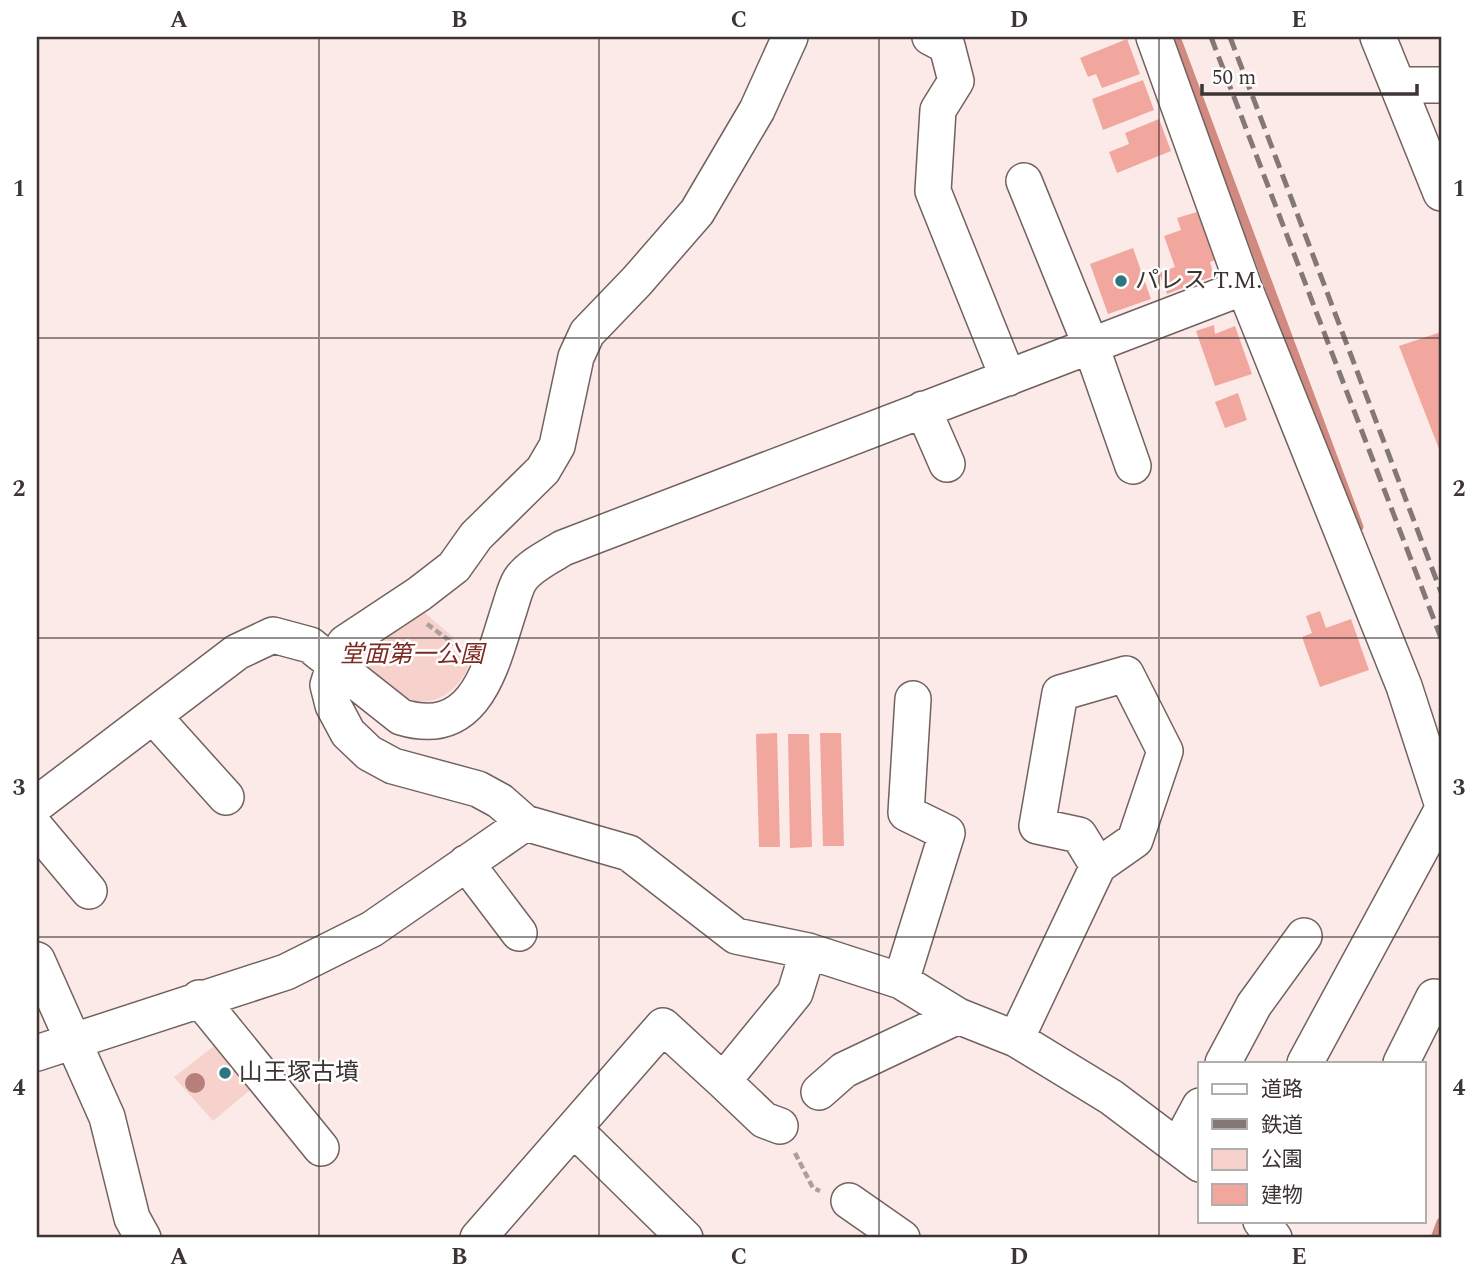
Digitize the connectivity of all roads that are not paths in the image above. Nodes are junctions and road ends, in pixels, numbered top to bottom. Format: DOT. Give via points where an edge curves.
graph roads {
  1 [pos="790,37"];
  2 [pos="930,37"];
  3 [pos="1154,37"];
  4 [pos="1378,37"];
  5 [pos="1398,85"];
  6 [pos="1441,85"];
  7 [pos="1024,181"];
  8 [pos="1441,193"];
  9 [pos="1244,287"];
  10 [pos="1091,346"];
  11 [pos="1008,378"];
  12 [pos="923,409"];
  13 [pos="947,464"];
  14 [pos="1133,466"];
  15 [pos="335,662"];
  16 [pos="913,699"];
  17 [pos="154,717"];
  18 [pos="226,797"];
  19 [pos="1441,800"];
  20 [pos="37,804"];
  21 [pos="1441,812"];
  22 [pos="525,823"];
  23 [pos="37,830"];
  24 [pos="466,863"];
  25 [pos="1098,866"];
  26 [pos="89,891"];
  27 [pos="519,933"];
  28 [pos="1304,936"];
  29 [pos="808,951"];
  30 [pos="37,960"];
  31 [pos="901,981"];
  32 [pos="1434,997"];
  33 [pos="199,998"];
  34 [pos="958,1016"];
  35 [pos="1016,1039"];
  36 [pos="73,1041"];
  37 [pos="37,1053"];
  38 [pos="1224,1062"];
  39 [pos="1306,1062"];
  40 [pos="1402,1062"];
  41 [pos="723,1081"];
  42 [pos="819,1092"];
  43 [pos="1198,1115"];
  44 [pos="780,1125"];
  45 [pos="574,1129"];
  46 [pos="321,1148"];
  47 [pos="1189,1156"];
  48 [pos="849,1201"];
  49 [pos="1262,1222"];
  50 [pos="1294,1222"];
  51 [pos="143,1238"];
  52 [pos="478,1238"];
  53 [pos="684,1238"];
  54 [pos="902,1238"];
  55 [pos="1275,1238"];
  56 [pos="1284,1238"];
  1 -- 15 [label="street" via="757,110 697,212 586,333 576,357 557,446 544,470 476,536 454,567 345,643"];
  2 -- 11 [label="street" via="947,46 956,81 937,110 933,191"];
  3 -- 9 [label="street"];
  4 -- 5 [label="street"];
  5 -- 6 [label="street"];
  5 -- 8 [label="street"];
  7 -- 10 [label="street"];
  9 -- 10 [label="street"];
  9 -- 19 [label="street" via="1404,686"];
  10 -- 11 [label="street"];
  10 -- 14 [label="street"];
  11 -- 12 [label="street"];
  12 -- 13 [label="street"];
  12 -- 15 [label="street" via="563,548 519,581 487,676 464,710 450,717 416,722 401,717 355,684"];
  15 -- 17 [label="street" via="310,645 273,635 237,652"];
  15 -- 22 [label="street" via="328,685 333,705 348,733 369,753 393,766 478,789"];
  16 -- 31 [label="street" via="906,813 947,832"];
  17 -- 18 [label="street"];
  17 -- 20 [label="street"];
  21 -- 39 [label="street"];
  22 -- 24 [label="street"];
  22 -- 29 [label="street" via="629,853 736,936"];
  23 -- 26 [label="street"];
  24 -- 27 [label="street"];
  24 -- 33 [label="street" via="360,935 286,972"];
  25 -- 25 [label="street" via="1135,840 1165,751 1126,674 1060,693 1037,826 1080,835"];
  25 -- 35 [label="street"];
  28 -- 38 [label="street" via="1254,1005"];
  29 -- 31 [label="street"];
  29 -- 41 [label="street" via="795,993"];
  30 -- 36 [label="street"];
  31 -- 34 [label="street"];
  32 -- 40 [label="street"];
  33 -- 36 [label="street"];
  33 -- 46 [label="street"];
  34 -- 35 [label="street"];
  34 -- 42 [label="street" via="844,1070"];
  35 -- 47 [label="street" via="1111,1097"];
  36 -- 37 [label="street"];
  36 -- 51 [label="street" via="107,1117 132,1218"];
  41 -- 44 [label="street" via="764,1119"];
  41 -- 45 [label="street" via="663,1027"];
  43 -- 47 [label="street"];
  45 -- 52 [label="street"];
  45 -- 53 [label="street"];
  48 -- 54 [label="street"];
  49 -- 55 [label="street"];
  50 -- 56 [label="street"];
}
